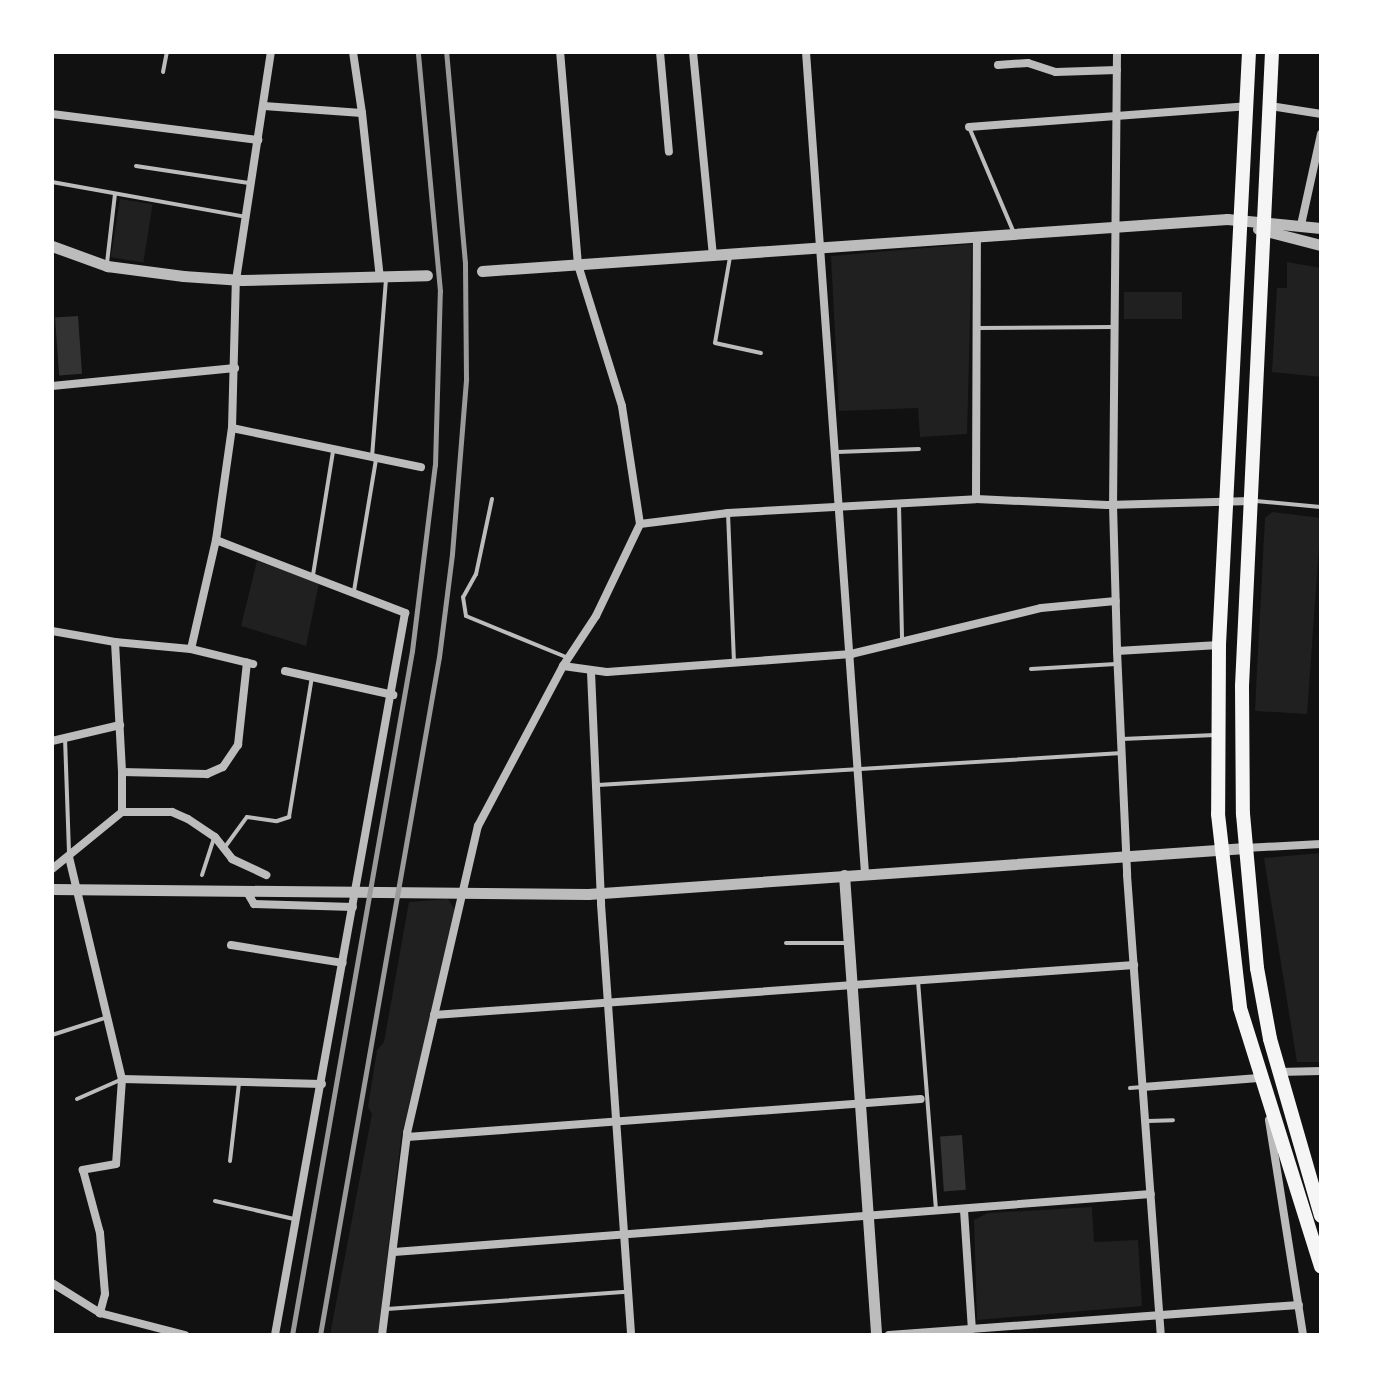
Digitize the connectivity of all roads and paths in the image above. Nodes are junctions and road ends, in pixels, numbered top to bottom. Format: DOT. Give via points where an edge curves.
graph roads {
  1 [pos="167,52"];
  2 [pos="271,52"];
  3 [pos="353,52"];
  4 [pos="459,52"];
  5 [pos="560,52"];
  6 [pos="660,52"];
  7 [pos="693,52"];
  8 [pos="806,52"];
  9 [pos="1117,52"];
  10 [pos="1249,52"];
  11 [pos="1272,52"];
  12 [pos="998,65"];
  13 [pos="1117,70"];
  14 [pos="163,72"];
  15 [pos="264,106"];
  16 [pos="1246,106"];
  17 [pos="1270,106"];
  18 [pos="362,113"];
  19 [pos="52,114"];
  20 [pos="1321,114"];
  21 [pos="1117,116"];
  22 [pos="969,127"];
  23 [pos="1321,134"];
  24 [pos="258,140"];
  25 [pos="669,152"];
  26 [pos="136,166"];
  27 [pos="52,182"];
  28 [pos="251,183"];
  29 [pos="115,194"];
  30 [pos="246,217"];
  31 [pos="1240,220"];
  32 [pos="1301,225"];
  33 [pos="1114,227"];
  34 [pos="1266,227"];
  35 [pos="1321,228"];
  36 [pos="1015,235"];
  37 [pos="977,238"];
  38 [pos="1321,245"];
  39 [pos="52,246"];
  40 [pos="821,248"];
  41 [pos="731,255"];
  42 [pos="713,256"];
  43 [pos="578,265"];
  44 [pos="107,266"];
  45 [pos="482,271"];
  46 [pos="427,275"];
  47 [pos="383,278"];
  48 [pos="236,280"];
  49 [pos="1115,327"];
  50 [pos="977,328"];
  51 [pos="761,353"];
  52 [pos="235,368"];
  53 [pos="52,386"];
  54 [pos="232,428"];
  55 [pos="333,449"];
  56 [pos="919,449"];
  57 [pos="835,453"];
  58 [pos="374,457"];
  59 [pos="421,467"];
  60 [pos="1227,498"];
  61 [pos="492,499"];
  62 [pos="976,499"];
  63 [pos="1251,501"];
  64 [pos="898,503"];
  65 [pos="1113,505"];
  66 [pos="839,507"];
  67 [pos="1321,507"];
  68 [pos="728,513"];
  69 [pos="640,524"];
  70 [pos="216,540"];
  71 [pos="313,575"];
  72 [pos="354,591"];
  73 [pos="1116,601"];
  74 [pos="52,631"];
  75 [pos="115,642"];
  76 [pos="902,642"];
  77 [pos="1219,645"];
  78 [pos="191,649"];
  79 [pos="1117,651"];
  80 [pos="851,654"];
  81 [pos="566,662"];
  82 [pos="734,663"];
  83 [pos="1118,664"];
  84 [pos="1031,669"];
  85 [pos="285,671"];
  86 [pos="591,672"];
  87 [pos="312,677"];
  88 [pos="393,695"];
  89 [pos="120,725"];
  90 [pos="1216,735"];
  91 [pos="65,738"];
  92 [pos="1122,739"];
  93 [pos="52,741"];
  94 [pos="1122,753"];
  95 [pos="858,768"];
  96 [pos="122,772"];
  97 [pos="598,785"];
  98 [pos="122,812"];
  99 [pos="215,837"];
  100 [pos="1321,844"];
  101 [pos="1221,848"];
  102 [pos="1245,848"];
  103 [pos="224,849"];
  104 [pos="1127,855"];
  105 [pos="69,857"];
  106 [pos="52,869"];
  107 [pos="865,873"];
  108 [pos="202,875"];
  109 [pos="267,875"];
  110 [pos="844,875"];
  111 [pos="52,889"];
  112 [pos="80,889"];
  113 [pos="247,892"];
  114 [pos="466,893"];
  115 [pos="602,893"];
  116 [pos="354,903"];
  117 [pos="786,943"];
  118 [pos="848,943"];
  119 [pos="231,945"];
  120 [pos="343,963"];
  121 [pos="1134,965"];
  122 [pos="918,981"];
  123 [pos="851,986"];
  124 [pos="608,1003"];
  125 [pos="434,1015"];
  126 [pos="111,1016"];
  127 [pos="52,1035"];
  128 [pos="1321,1071"];
  129 [pos="1278,1072"];
  130 [pos="1259,1078"];
  131 [pos="122,1079"];
  132 [pos="240,1081"];
  133 [pos="322,1084"];
  134 [pos="1143,1087"];
  135 [pos="1130,1088"];
  136 [pos="923,1098"];
  137 [pos="77,1099"];
  138 [pos="859,1103"];
  139 [pos="1267,1108"];
  140 [pos="1173,1120"];
  141 [pos="1145,1121"];
  142 [pos="616,1122"];
  143 [pos="407,1137"];
  144 [pos="230,1161"];
  145 [pos="1151,1194"];
  146 [pos="215,1201"];
  147 [pos="964,1210"];
  148 [pos="936,1212"];
  149 [pos="868,1214"];
  150 [pos="1321,1216"];
  151 [pos="298,1220"];
  152 [pos="624,1233"];
  153 [pos="394,1252"];
  154 [pos="1321,1267"];
  155 [pos="52,1283"];
  156 [pos="628,1292"];
  157 [pos="1299,1305"];
  158 [pos="386,1309"];
  159 [pos="100,1313"];
  160 [pos="1159,1315"];
  161 [pos="972,1329"];
  162 [pos="185,1335"];
  163 [pos="275,1335"];
  164 [pos="382,1335"];
  165 [pos="631,1335"];
  166 [pos="876,1335"];
  167 [pos="889,1335"];
  168 [pos="1161,1335"];
  169 [pos="1303,1335"];
  1 -- 14 [label="lane"];
  2 -- 15 [label="street"];
  3 -- 18 [label="street"];
  4 -- 5 [label="lane"];
  5 -- 43 [label="street"];
  6 -- 25 [label="street"];
  7 -- 42 [label="street"];
  8 -- 40 [label="street"];
  9 -- 13 [label="street"];
  10 -- 16 [label="highway"];
  11 -- 17 [label="highway"];
  12 -- 13 [label="street" via="1028,63 1056,72"];
  13 -- 21 [label="street"];
  15 -- 18 [label="street"];
  15 -- 24 [label="street"];
  16 -- 21 [label="street"];
  16 -- 31 [label="highway"];
  17 -- 20 [label="street"];
  17 -- 34 [label="highway"];
  18 -- 47 [label="street"];
  19 -- 24 [label="street"];
  21 -- 22 [label="street"];
  21 -- 33 [label="street"];
  22 -- 36 [label="lane"];
  23 -- 32 [label="street"];
  24 -- 28 [label="street"];
  26 -- 28 [label="lane"];
  27 -- 29 [label="lane"];
  28 -- 30 [label="street"];
  29 -- 30 [label="lane"];
  29 -- 44 [label="lane"];
  30 -- 48 [label="street"];
  31 -- 33 [label="street"];
  31 -- 34 [label="street"];
  31 -- 60 [label="highway"];
  32 -- 34 [label="street"];
  32 -- 35 [label="street"];
  33 -- 36 [label="street"];
  33 -- 49 [label="street"];
  34 -- 38 [label="street"];
  34 -- 63 [label="highway"];
  36 -- 37 [label="street"];
  37 -- 40 [label="street"];
  37 -- 50 [label="street"];
  39 -- 44 [label="street"];
  40 -- 41 [label="street"];
  40 -- 57 [label="street"];
  41 -- 42 [label="street"];
  41 -- 51 [label="lane" via="715,343"];
  42 -- 43 [label="street"];
  43 -- 45 [label="street"];
  43 -- 69 [label="street" via="622,406"];
  44 -- 48 [label="street"];
  46 -- 47 [label="street"];
  47 -- 48 [label="street"];
  47 -- 58 [label="lane"];
  48 -- 52 [label="street"];
  49 -- 50 [label="lane"];
  49 -- 65 [label="street"];
  50 -- 62 [label="street"];
  52 -- 53 [label="street"];
  52 -- 54 [label="street"];
  54 -- 55 [label="street"];
  54 -- 70 [label="street"];
  55 -- 58 [label="street"];
  55 -- 71 [label="lane"];
  56 -- 57 [label="lane"];
  57 -- 66 [label="street"];
  58 -- 59 [label="street"];
  58 -- 72 [label="lane"];
  60 -- 63 [label="street"];
  60 -- 65 [label="street"];
  60 -- 77 [label="highway"];
  61 -- 81 [label="lane" via="476,574 463,597 466,616"];
  62 -- 64 [label="street"];
  62 -- 65 [label="street"];
  63 -- 67 [label="lane"];
  63 -- 102 [label="highway" via="1242,697"];
  64 -- 66 [label="street"];
  64 -- 76 [label="lane"];
  65 -- 73 [label="street"];
  66 -- 68 [label="street"];
  66 -- 80 [label="street"];
  68 -- 69 [label="street"];
  68 -- 82 [label="lane"];
  69 -- 81 [label="street" via="603,603"];
  70 -- 71 [label="street"];
  70 -- 78 [label="street"];
  71 -- 72 [label="street"];
  72 -- 88 [label="street" via="405,613"];
  73 -- 76 [label="street" via="1041,608"];
  73 -- 79 [label="street"];
  74 -- 75 [label="street"];
  75 -- 78 [label="street"];
  75 -- 89 [label="street"];
  76 -- 80 [label="street"];
  77 -- 79 [label="street"];
  77 -- 90 [label="highway"];
  78 -- 96 [label="street" via="250,663 238,745 223,767 207,774"];
  79 -- 83 [label="street"];
  80 -- 82 [label="street"];
  80 -- 95 [label="street"];
  81 -- 86 [label="street"];
  81 -- 114 [label="street" via="478,826"];
  82 -- 86 [label="street"];
  83 -- 84 [label="lane"];
  83 -- 92 [label="street"];
  85 -- 87 [label="street"];
  86 -- 97 [label="street"];
  87 -- 88 [label="street"];
  87 -- 103 [label="lane" via="289,817 247,817"];
  88 -- 116 [label="street"];
  89 -- 91 [label="street"];
  89 -- 96 [label="street"];
  90 -- 92 [label="lane"];
  90 -- 101 [label="highway"];
  91 -- 93 [label="street"];
  91 -- 105 [label="lane"];
  92 -- 94 [label="street"];
  94 -- 95 [label="lane"];
  94 -- 104 [label="street"];
  95 -- 97 [label="lane"];
  95 -- 107 [label="street"];
  96 -- 98 [label="street"];
  97 -- 115 [label="street"];
  98 -- 99 [label="street" via="172,812"];
  98 -- 105 [label="street"];
  99 -- 103 [label="street"];
  99 -- 108 [label="lane"];
  100 -- 102 [label="street"];
  101 -- 102 [label="street"];
  101 -- 104 [label="street"];
  101 -- 130 [label="highway" via="1237,993"];
  102 -- 129 [label="highway" via="1257,968"];
  103 -- 109 [label="street" via="232,859"];
  104 -- 107 [label="street"];
  104 -- 121 [label="street"];
  105 -- 106 [label="street"];
  105 -- 112 [label="street"];
  107 -- 110 [label="street"];
  110 -- 115 [label="street"];
  110 -- 118 [label="street"];
  111 -- 112 [label="street"];
  112 -- 113 [label="street"];
  112 -- 126 [label="street"];
  113 -- 114 [label="street"];
  113 -- 116 [label="street" via="254,904"];
  114 -- 115 [label="street"];
  114 -- 125 [label="street"];
  115 -- 124 [label="street"];
  116 -- 120 [label="street"];
  117 -- 118 [label="lane"];
  118 -- 123 [label="street"];
  119 -- 120 [label="street"];
  120 -- 133 [label="street"];
  121 -- 122 [label="street"];
  121 -- 134 [label="street"];
  122 -- 123 [label="street"];
  122 -- 136 [label="lane"];
  123 -- 124 [label="street"];
  123 -- 138 [label="street"];
  124 -- 125 [label="street"];
  124 -- 142 [label="street"];
  125 -- 143 [label="street"];
  126 -- 127 [label="lane"];
  126 -- 131 [label="street"];
  128 -- 129 [label="street"];
  129 -- 150 [label="highway"];
  130 -- 134 [label="street"];
  130 -- 139 [label="highway"];
  131 -- 132 [label="street"];
  131 -- 137 [label="lane"];
  131 -- 159 [label="street" via="116,1164 83,1170 100,1233 105,1294"];
  132 -- 133 [label="street"];
  132 -- 144 [label="lane"];
  133 -- 151 [label="street"];
  134 -- 135 [label="lane"];
  134 -- 141 [label="street"];
  136 -- 138 [label="street"];
  136 -- 148 [label="lane"];
  138 -- 142 [label="street"];
  138 -- 149 [label="street"];
  139 -- 154 [label="highway"];
  139 -- 157 [label="street"];
  140 -- 141 [label="lane"];
  141 -- 145 [label="street"];
  142 -- 143 [label="street"];
  142 -- 152 [label="street"];
  143 -- 153 [label="street"];
  145 -- 147 [label="street"];
  145 -- 160 [label="street"];
  146 -- 151 [label="lane"];
  147 -- 148 [label="street"];
  147 -- 161 [label="street"];
  148 -- 149 [label="street"];
  149 -- 152 [label="street"];
  149 -- 166 [label="street"];
  151 -- 163 [label="street"];
  152 -- 153 [label="street"];
  152 -- 156 [label="street"];
  153 -- 158 [label="street"];
  155 -- 159 [label="street"];
  156 -- 158 [label="lane"];
  156 -- 165 [label="street"];
  157 -- 160 [label="street"];
  157 -- 169 [label="street"];
  158 -- 164 [label="street"];
  159 -- 162 [label="street"];
  160 -- 161 [label="street"];
  160 -- 168 [label="street"];
  161 -- 167 [label="street"];
}
